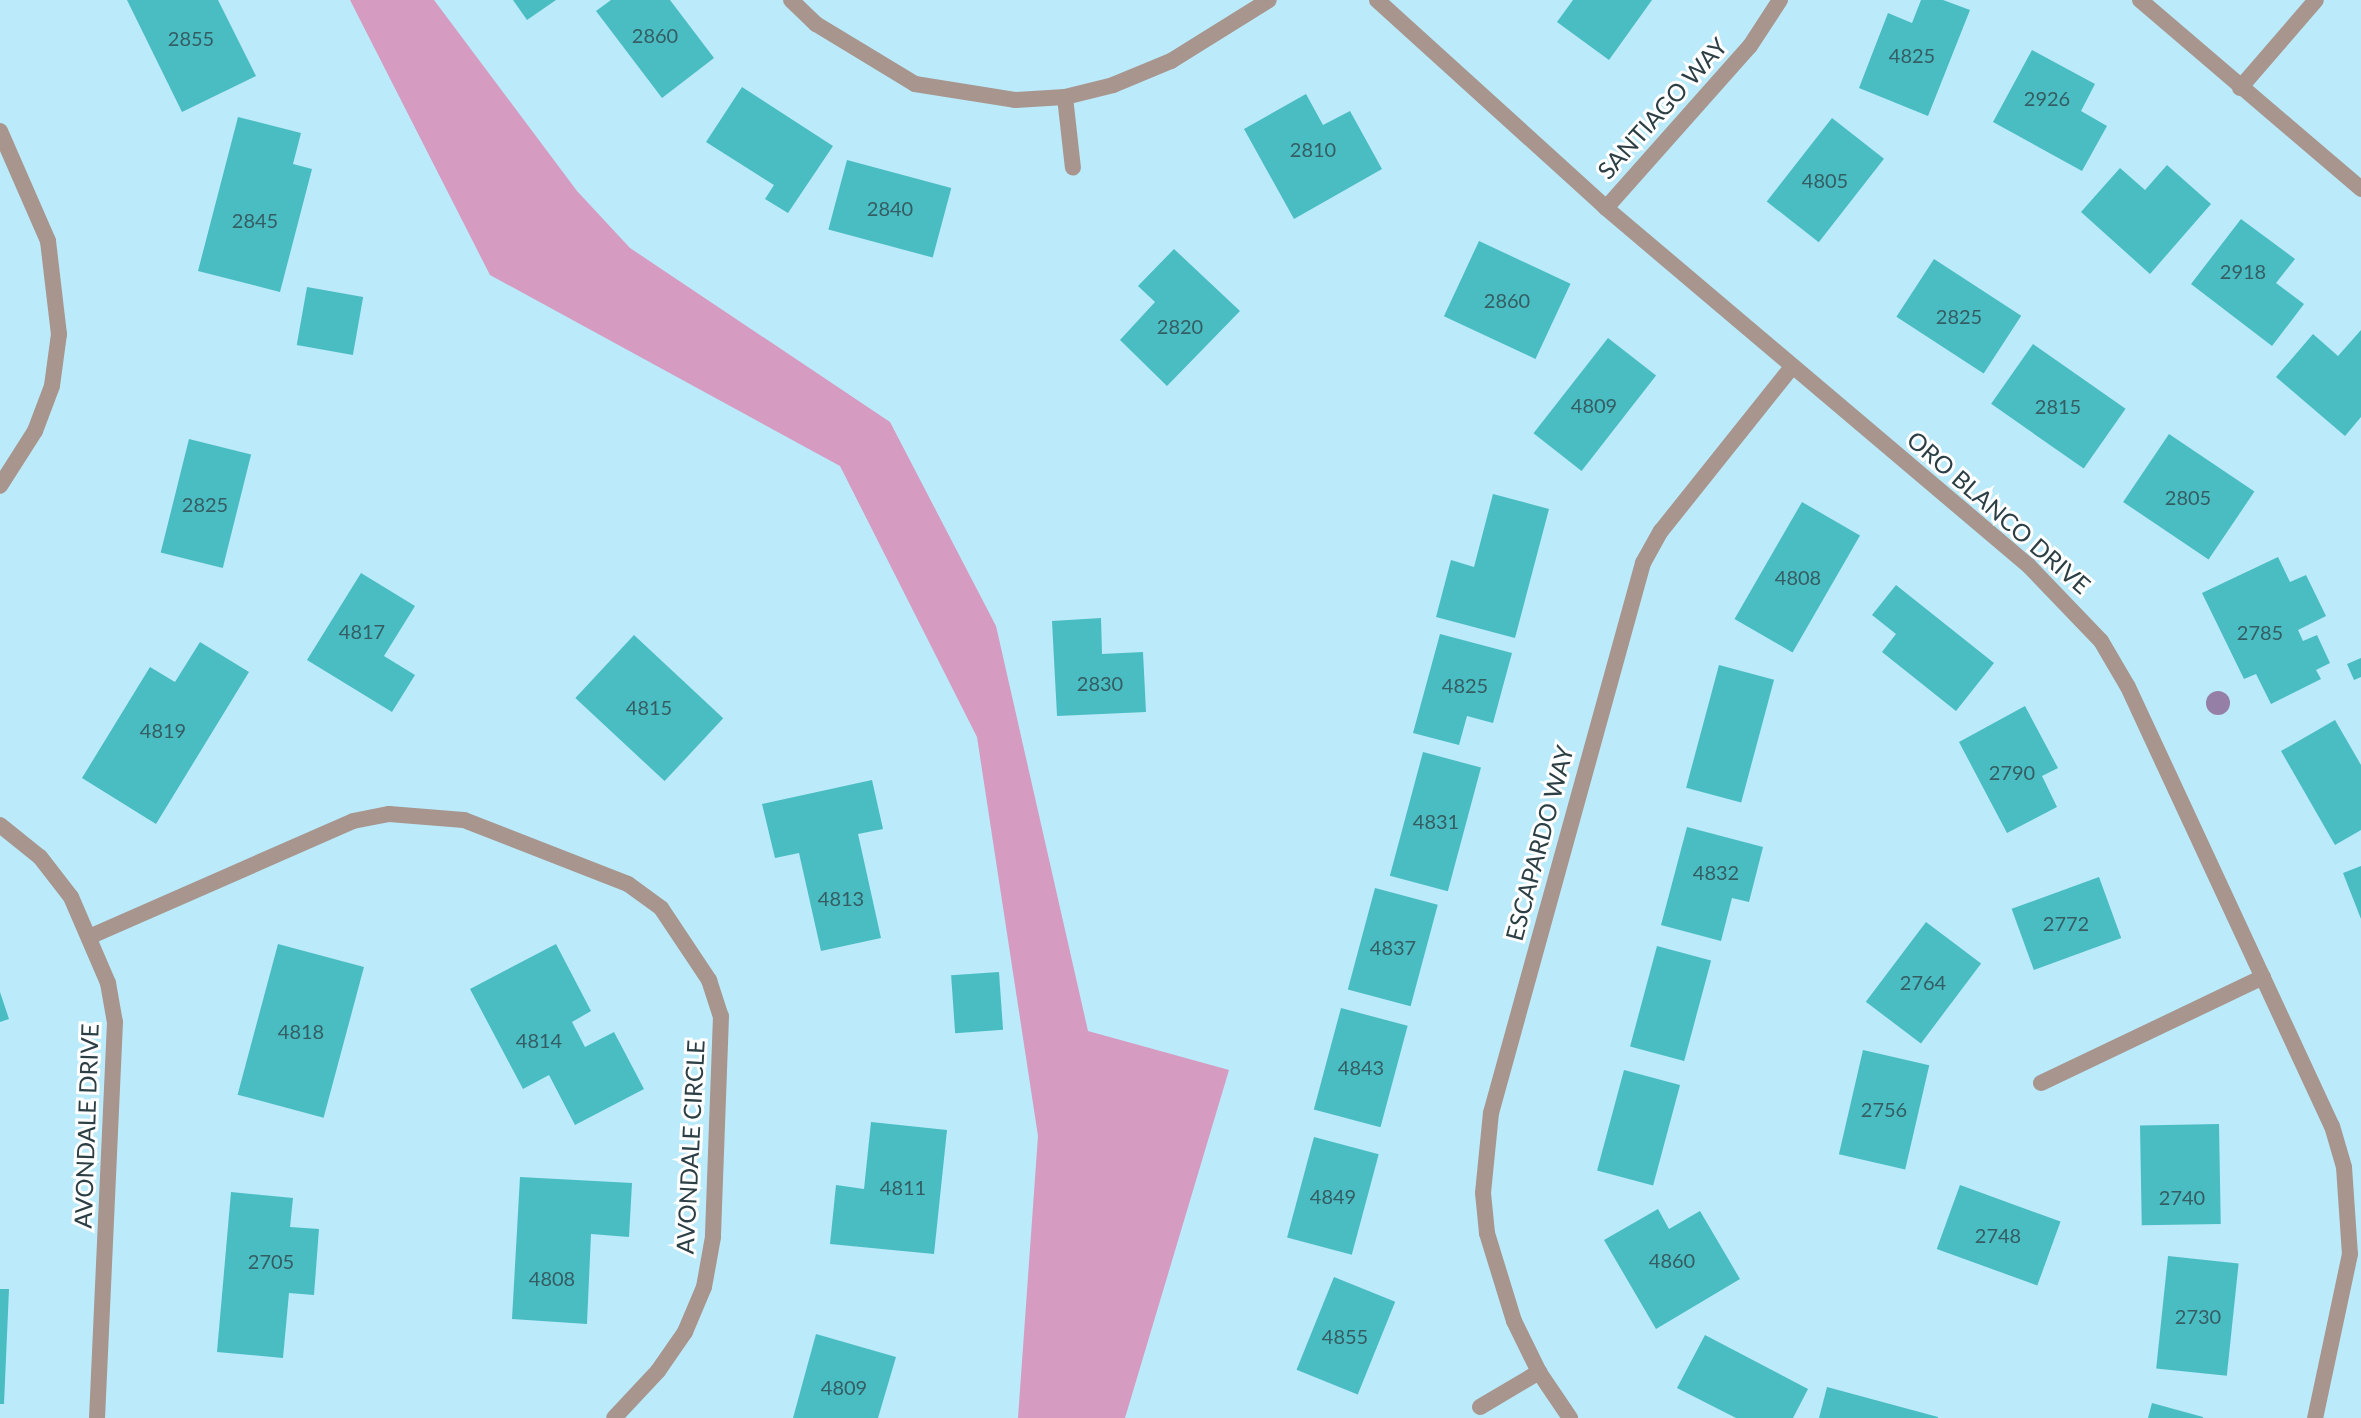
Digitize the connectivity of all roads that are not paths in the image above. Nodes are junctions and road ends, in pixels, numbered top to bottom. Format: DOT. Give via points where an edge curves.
graph roads {
  1 [pos="791,0"];
  2 [pos="1269,0"];
  3 [pos="1377,0"];
  4 [pos="1780,0"];
  5 [pos="2140,0"];
  6 [pos="2316,0"];
  7 [pos="2240,88"];
  8 [pos="1065,97"];
  9 [pos="0,131"];
  10 [pos="1073,168"];
  11 [pos="2361,189"];
  12 [pos="1606,208"];
  13 [pos="1791,368"];
  14 [pos="0,486"];
  15 [pos="0,825"];
  16 [pos="89,937"];
  17 [pos="2263,977"];
  18 [pos="2041,1083"];
  19 [pos="2356,1210"];
  20 [pos="1539,1372"];
  21 [pos="1480,1407"];
  22 [pos="97,1418"];
  23 [pos="614,1418"];
  24 [pos="1570,1418"];
  25 [pos="2315,1418"];
  1 -- 8 [label="street" via="816,24 915,84 1015,100"];
  2 -- 8 [label="street" via="1171,61"];
  3 -- 12 [label="street, ORO BLANCO DRIVE"];
  4 -- 12 [label="street, SANTIAGO WAY" via="1750,46"];
  5 -- 7 [label="street"];
  6 -- 7 [label="street"];
  7 -- 11 [label="street"];
  8 -- 10 [label="street"];
  9 -- 14 [label="street" via="48,241 59,334 52,386 39,420"];
  12 -- 13 [label="street, ORO BLANCO DRIVE"];
  13 -- 17 [label="street, ORO BLANCO DRIVE" via="2029,566 2101,641"];
  13 -- 20 [label="street, ESCAPARDO WAY" via="1661,531 1643,563 1491,1113 1483,1193 1487,1233 1514,1321"];
  15 -- 16 [label="street, AVONDALE DRIVE" via="40,857 71,897"];
  16 -- 22 [label="street, AVONDALE DRIVE" via="108,983 115,1022"];
  16 -- 23 [label="street, AVONDALE CIRCLE" via="353,821 389,814 464,820 628,884 661,908 709,980 721,1016 713,1237 704,1287 685,1332 658,1371"];
  17 -- 18 [label="street"];
  17 -- 19 [label="street, ORO BLANCO DRIVE" via="2332,1126"];
  19 -- 25 [label="street, ORO BLANCO DRIVE" via="2344,1299"];
  20 -- 21 [label="street"];
  20 -- 24 [label="street, ESCAPARDO WAY"];
}
